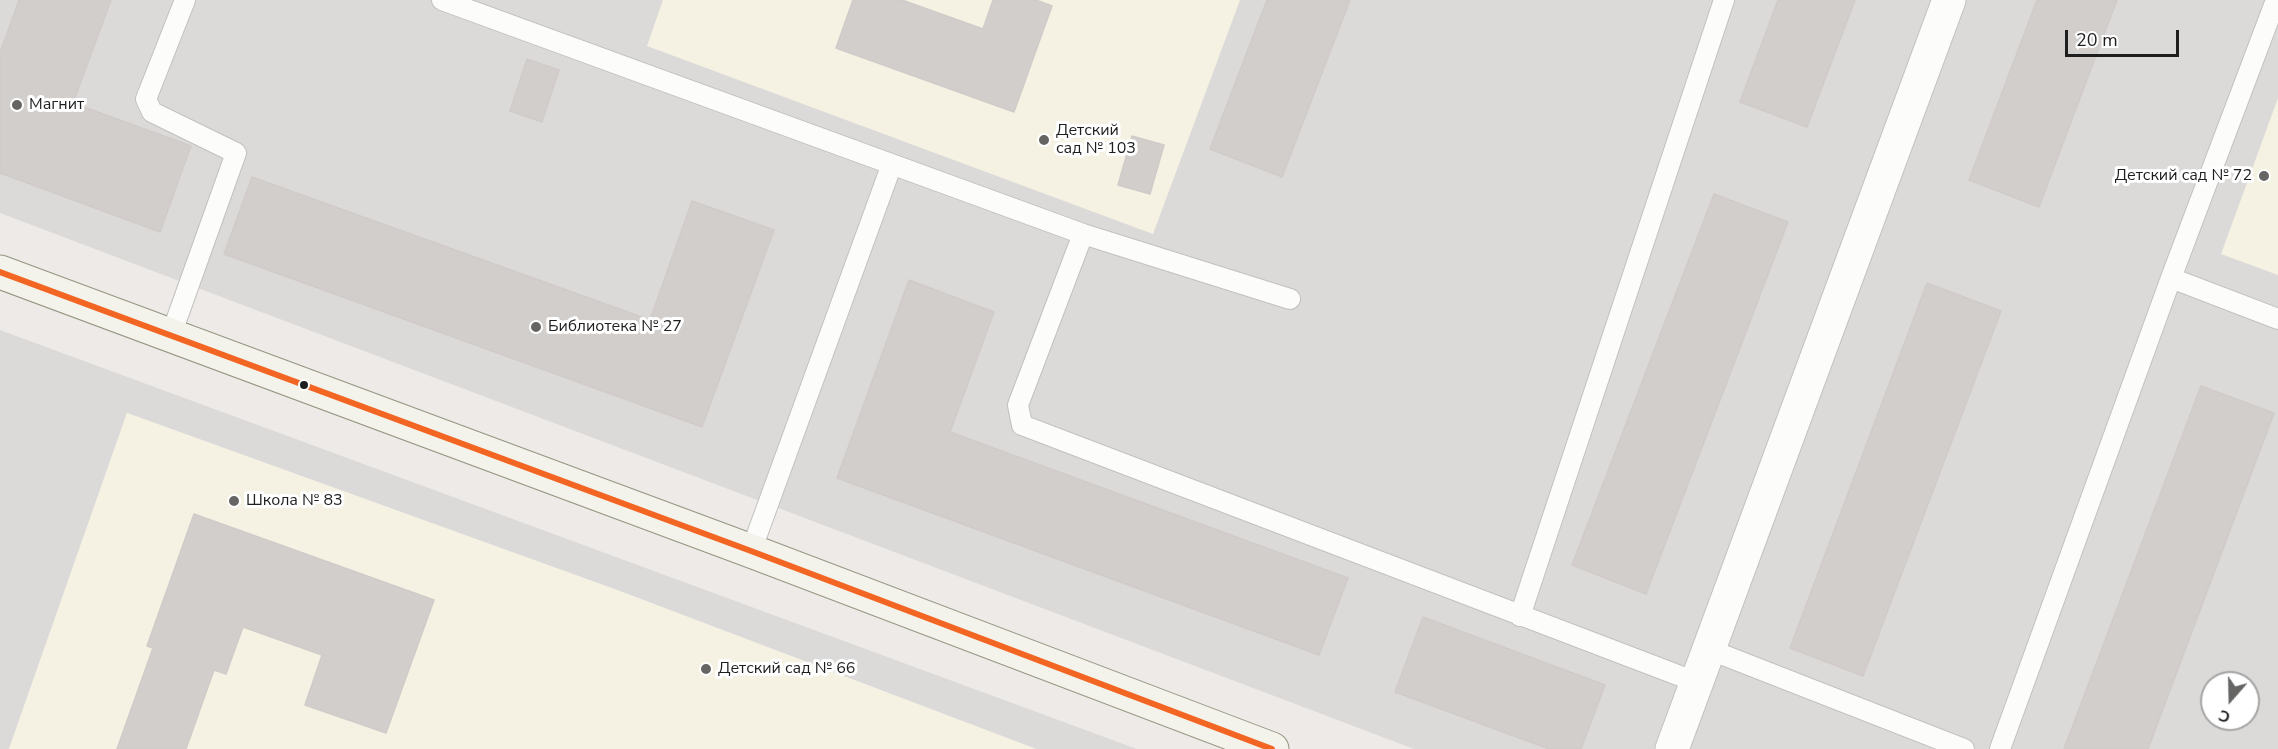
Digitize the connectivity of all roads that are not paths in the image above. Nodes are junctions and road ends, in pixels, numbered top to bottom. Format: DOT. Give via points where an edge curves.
graph roads {
  1 [pos="186,0"];
  2 [pos="442,0"];
  3 [pos="1724,0"];
  4 [pos="1949,0"];
  5 [pos="2276,0"];
  6 [pos="892,164"];
  7 [pos="1083,234"];
  8 [pos="0,272"];
  9 [pos="2171,278"];
  10 [pos="1290,299"];
  11 [pos="2278,319"];
  12 [pos="171,335"];
  13 [pos="752,552"];
  14 [pos="1520,616"];
  15 [pos="1708,649"];
  16 [pos="1696,682"];
  17 [pos="1272,749"];
  18 [pos="1672,749"];
  19 [pos="1964,749"];
  20 [pos="2000,749"];
  1 -- 12 [label="lane" via="146,99 152,112 236,153"];
  2 -- 6 [label="lane"];
  3 -- 14 [label="lane"];
  4 -- 15 [label="street"];
  5 -- 9 [label="lane"];
  6 -- 7 [label="lane"];
  6 -- 13 [label="lane"];
  7 -- 10 [label="lane"];
  7 -- 14 [label="lane" via="1018,405 1022,425"];
  8 -- 12 [label="main road"];
  9 -- 11 [label="lane"];
  9 -- 20 [label="lane"];
  12 -- 13 [label="main road"];
  13 -- 17 [label="main road"];
  14 -- 16 [label="lane"];
  15 -- 16 [label="street"];
  15 -- 19 [label="lane"];
  16 -- 18 [label="street"];
}
